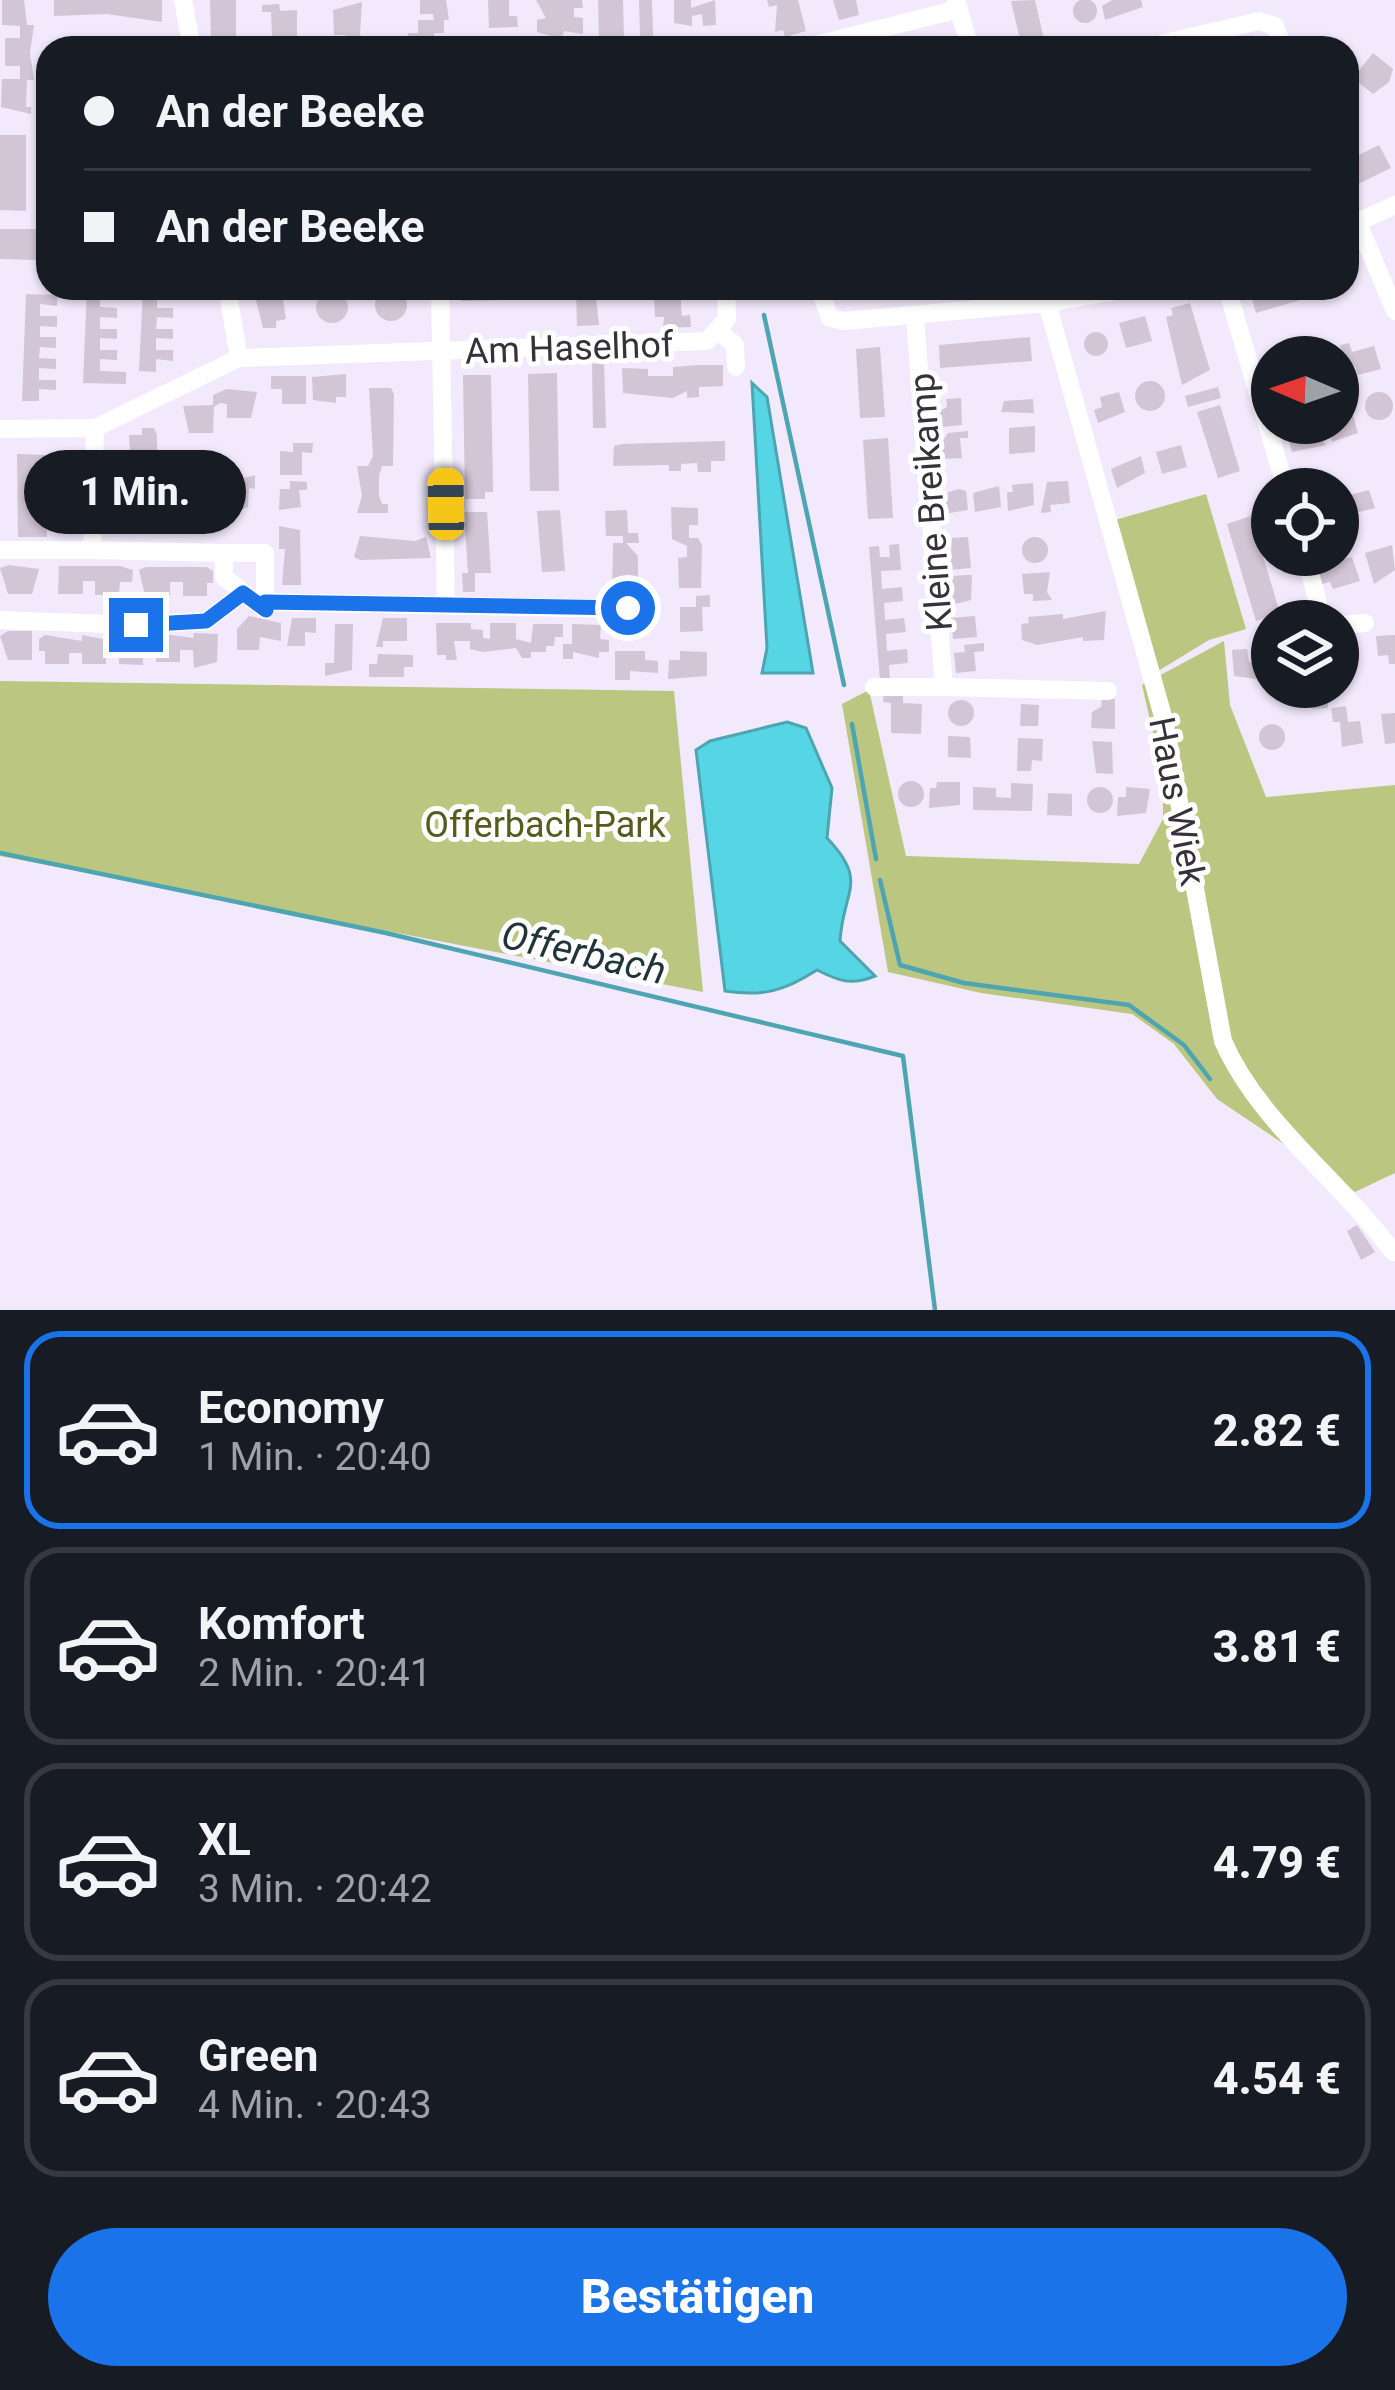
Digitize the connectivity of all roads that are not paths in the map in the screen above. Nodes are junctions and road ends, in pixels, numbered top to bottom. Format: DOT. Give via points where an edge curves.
graph roads {
  1 [pos="184,0"];
  2 [pos="958,4"];
  3 [pos="190,36"];
  4 [pos="846,36"];
  5 [pos="967,36"];
  6 [pos="1195,36"];
  7 [pos="1279,36"];
  8 [pos="1395,205"];
  9 [pos="1359,221"];
  10 [pos="1359,240"];
  11 [pos="229,300"];
  12 [pos="440,300"];
  13 [pos="726,300"];
  14 [pos="822,300"];
  15 [pos="1014,300"];
  16 [pos="1044,300"];
  17 [pos="1231,300"];
  18 [pos="1395,311"];
  19 [pos="915,317"];
  20 [pos="717,330"];
  21 [pos="442,351"];
  22 [pos="239,358"];
  23 [pos="736,368"];
  24 [pos="95,428"];
  25 [pos="0,429"];
  26 [pos="1280,468"];
  27 [pos="0,550"];
  28 [pos="92,550"];
  29 [pos="224,553"];
  30 [pos="243,593"];
  31 [pos="265,602"];
  32 [pos="446,605"];
  33 [pos="628,608"];
  34 [pos="0,620"];
  35 [pos="1359,623"];
  36 [pos="1365,623"];
  37 [pos="874,687"];
  38 [pos="944,687"];
  39 [pos="1108,691"];
  40 [pos="1393,1252"];
  1 -- 3 [label="street"];
  2 -- 4 [label="street"];
  2 -- 5 [label="street"];
  6 -- 7 [label="street" via="1259,21"];
  8 -- 9 [label="street"];
  10 -- 18 [label="street"];
  11 -- 22 [label="street"];
  12 -- 21 [label="street, Am Haselhof"];
  13 -- 20 [label="street, Am Haselhof" via="727,319"];
  14 -- 19 [label="street" via="836,321"];
  15 -- 19 [label="street"];
  16 -- 40 [label="street, Haus Wiek" via="1164,720 1223,1041 1289,1136"];
  17 -- 26 [label="street"];
  19 -- 38 [label="street, Kleine Breikamp"];
  20 -- 21 [label="street, Am Haselhof" via="707,341"];
  20 -- 23 [label="street" via="735,345"];
  21 -- 22 [label="street, Am Haselhof"];
  21 -- 32 [label="street"];
  22 -- 24 [label="street"];
  24 -- 25 [label="street"];
  24 -- 28 [label="street"];
  27 -- 28 [label="street"];
  28 -- 29 [label="street"];
  29 -- 30 [label="street" via="224,577"];
  29 -- 31 [label="street" via="265,553"];
  30 -- 31 [label="street" via="266,610"];
  30 -- 34 [label="street" via="206,621"];
  31 -- 32 [label="street"];
  32 -- 33 [label="street"];
  35 -- 36 [label="street"];
  37 -- 38 [label="street"];
  38 -- 39 [label="street"];
}
